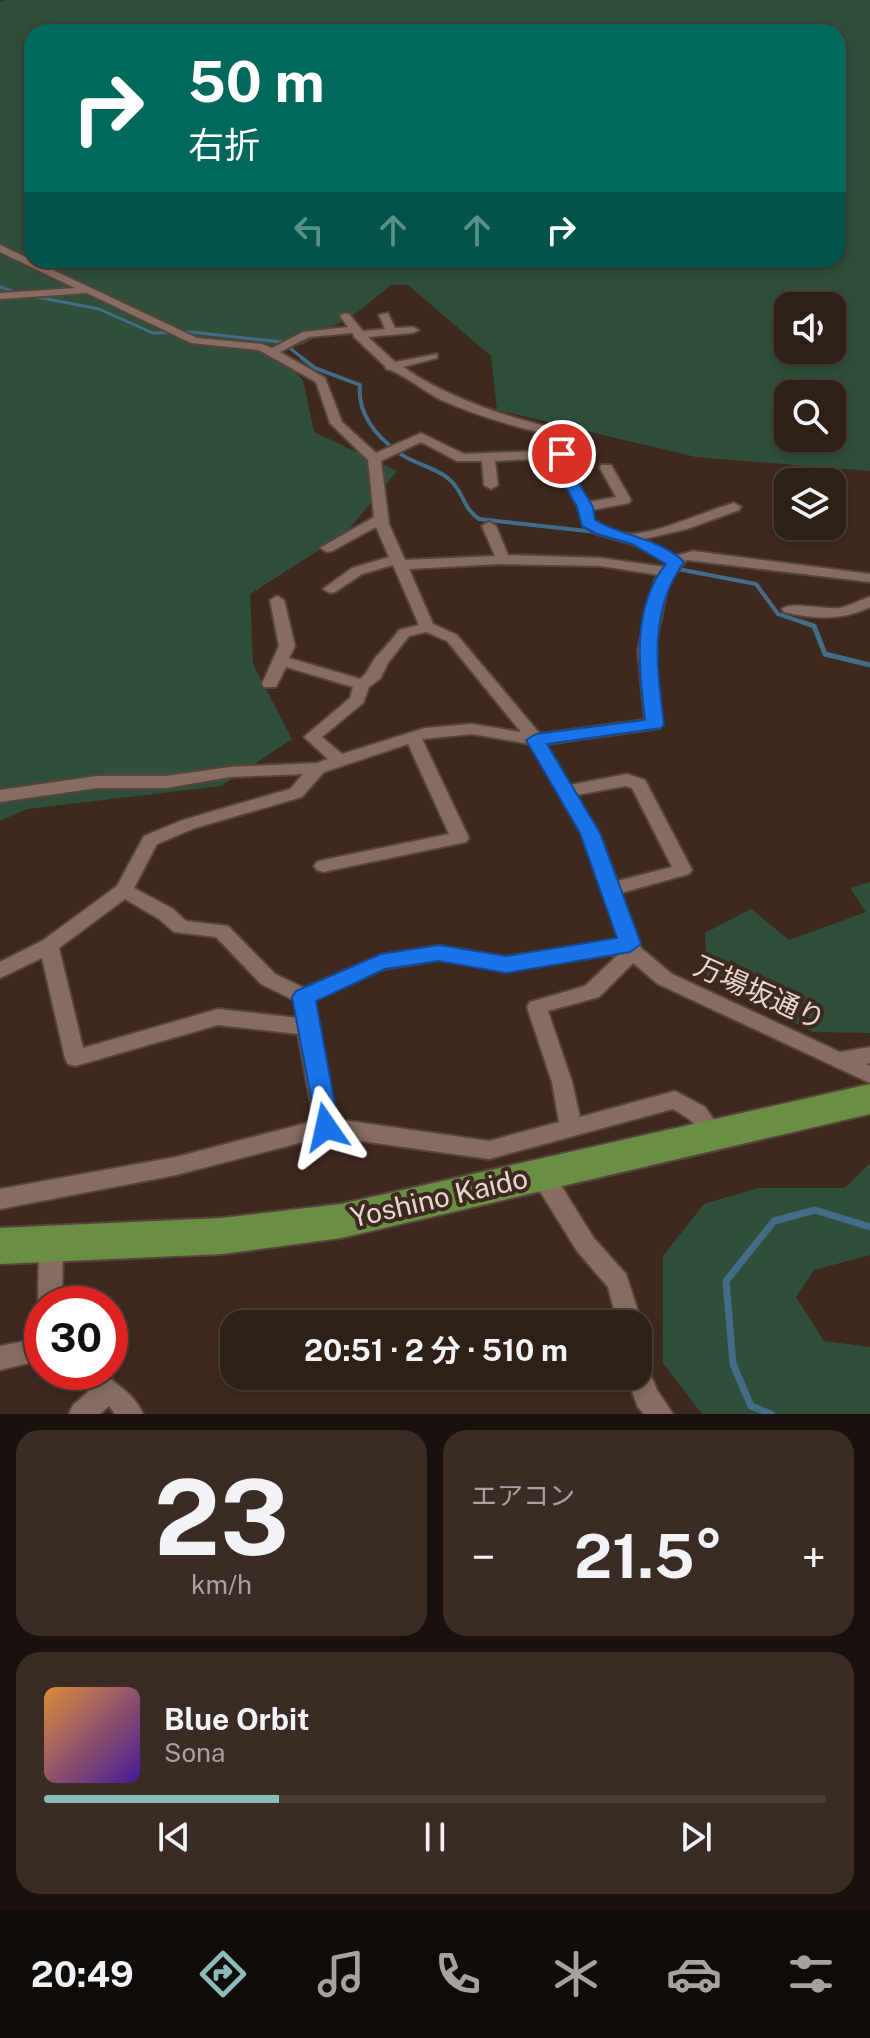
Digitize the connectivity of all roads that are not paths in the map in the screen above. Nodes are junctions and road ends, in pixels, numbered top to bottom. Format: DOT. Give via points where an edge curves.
graph roads {
  1 [pos="0,248"];
  2 [pos="24,259"];
  3 [pos="43,268"];
  4 [pos="90,290"];
  5 [pos="0,296"];
  6 [pos="384,315"];
  7 [pos="345,316"];
  8 [pos="413,330"];
  9 [pos="356,332"];
  10 [pos="392,333"];
  11 [pos="274,351"];
  12 [pos="433,356"];
  13 [pos="390,367"];
  14 [pos="562,454"];
  15 [pos="488,458"];
  16 [pos="374,459"];
  17 [pos="606,468"];
  18 [pos="491,485"];
  19 [pos="585,507"];
  20 [pos="734,507"];
  21 [pos="381,519"];
  22 [pos="489,526"];
  23 [pos="630,538"];
  24 [pos="327,548"];
  25 [pos="503,559"];
  26 [pos="399,562"];
  27 [pos="670,569"];
  28 [pos="870,578"];
  29 [pos="330,589"];
  30 [pos="277,600"];
  31 [pos="870,601"];
  32 [pos="789,609"];
  33 [pos="427,627"];
  34 [pos="280,660"];
  35 [pos="270,684"];
  36 [pos="362,685"];
  37 [pos="413,737"];
  38 [pos="536,740"];
  39 [pos="340,761"];
  40 [pos="318,768"];
  41 [pos="566,791"];
  42 [pos="0,796"];
  43 [pos="323,866"];
  44 [pos="611,889"];
  45 [pos="124,890"];
  46 [pos="49,946"];
  47 [pos="632,948"];
  48 [pos="0,971"];
  49 [pos="304,997"];
  50 [pos="307,1027"];
  51 [pos="870,1055"];
  52 [pos="841,1060"];
  53 [pos="870,1075"];
  54 [pos="870,1099"];
  55 [pos="326,1127"];
  56 [pos="571,1127"];
  57 [pos="712,1133"];
  58 [pos="541,1173"];
  59 [pos="0,1199"];
  60 [pos="51,1244"];
  61 [pos="0,1246"];
  62 [pos="50,1286"];
  63 [pos="626,1310"];
  64 [pos="24,1353"];
  65 [pos="0,1358"];
  66 [pos="644,1390"];
  67 [pos="106,1392"];
  68 [pos="82,1414"];
  69 [pos="130,1414"];
  70 [pos="660,1414"];
  1 -- 2 [label="street"];
  3 -- 4 [label="street"];
  4 -- 5 [label="street"];
  4 -- 11 [label="street" via="195,341"];
  6 -- 10 [label="street"];
  7 -- 9 [label="street"];
  8 -- 10 [label="street"];
  9 -- 10 [label="street"];
  9 -- 11 [label="street" via="307,334"];
  9 -- 13 [label="street"];
  11 -- 16 [label="street" via="321,380 336,423"];
  12 -- 13 [label="street"];
  13 -- 14 [label="street" via="462,404 567,436"];
  14 -- 15 [label="street"];
  14 -- 19 [label="street" via="559,462"];
  15 -- 16 [label="street" via="462,458 421,437"];
  15 -- 18 [label="street"];
  16 -- 21 [label="street"];
  17 -- 19 [label="street" via="624,500"];
  19 -- 23 [label="street" via="588,522"];
  20 -- 23 [label="street"];
  21 -- 24 [label="street"];
  21 -- 26 [label="street"];
  22 -- 25 [label="street"];
  23 -- 27 [label="street"];
  25 -- 26 [label="street"];
  25 -- 27 [label="street" via="604,560"];
  26 -- 29 [label="street" via="357,571"];
  26 -- 33 [label="street"];
  27 -- 28 [label="street" via="693,555"];
  27 -- 38 [label="street" via="662,580 646,650 654,724"];
  30 -- 34 [label="street" via="287,646"];
  31 -- 32 [label="street" via="858,610 814,615"];
  33 -- 36 [label="street" via="404,633"];
  33 -- 38 [label="street" via="452,638"];
  34 -- 35 [label="street"];
  34 -- 36 [label="street"];
  36 -- 39 [label="street" via="357,700 312,737"];
  37 -- 38 [label="street" via="472,729"];
  37 -- 39 [label="street"];
  37 -- 43 [label="street" via="460,838"];
  38 -- 41 [label="street"];
  39 -- 40 [label="street"];
  40 -- 42 [label="street" via="230,772 166,782 97,782"];
  40 -- 45 [label="street" via="296,793 150,840"];
  41 -- 44 [label="street" via="590,833"];
  41 -- 44 [label="street" via="627,780 639,784 683,870"];
  44 -- 47 [label="street"];
  45 -- 46 [label="street"];
  45 -- 49 [label="street" via="181,927 221,931 268,979"];
  46 -- 48 [label="street"];
  46 -- 50 [label="street" via="75,1058 218,1017"];
  47 -- 49 [label="street" via="506,964 439,953 381,962"];
  47 -- 52 [label="street, 万場坂通り" via="665,979"];
  47 -- 56 [label="street" via="592,992 537,1007"];
  49 -- 50 [label="street"];
  50 -- 55 [label="street"];
  51 -- 52 [label="street"];
  52 -- 53 [label="street, 万場坂通り"];
  54 -- 57 [label="highway, Yoshino Kaido"];
  55 -- 56 [label="street" via="489,1150"];
  55 -- 59 [label="street" via="176,1166"];
  56 -- 57 [label="street" via="675,1100 697,1113"];
  57 -- 58 [label="highway, Yoshino Kaido"];
  58 -- 60 [label="highway, Yoshino Kaido" via="341,1221 222,1236"];
  58 -- 63 [label="street" via="585,1244 618,1282"];
  60 -- 61 [label="highway, Yoshino Kaido"];
  60 -- 62 [label="street"];
  64 -- 65 [label="street"];
  66 -- 70 [label="street"];
  67 -- 68 [label="street"];
  67 -- 69 [label="street"];
}
